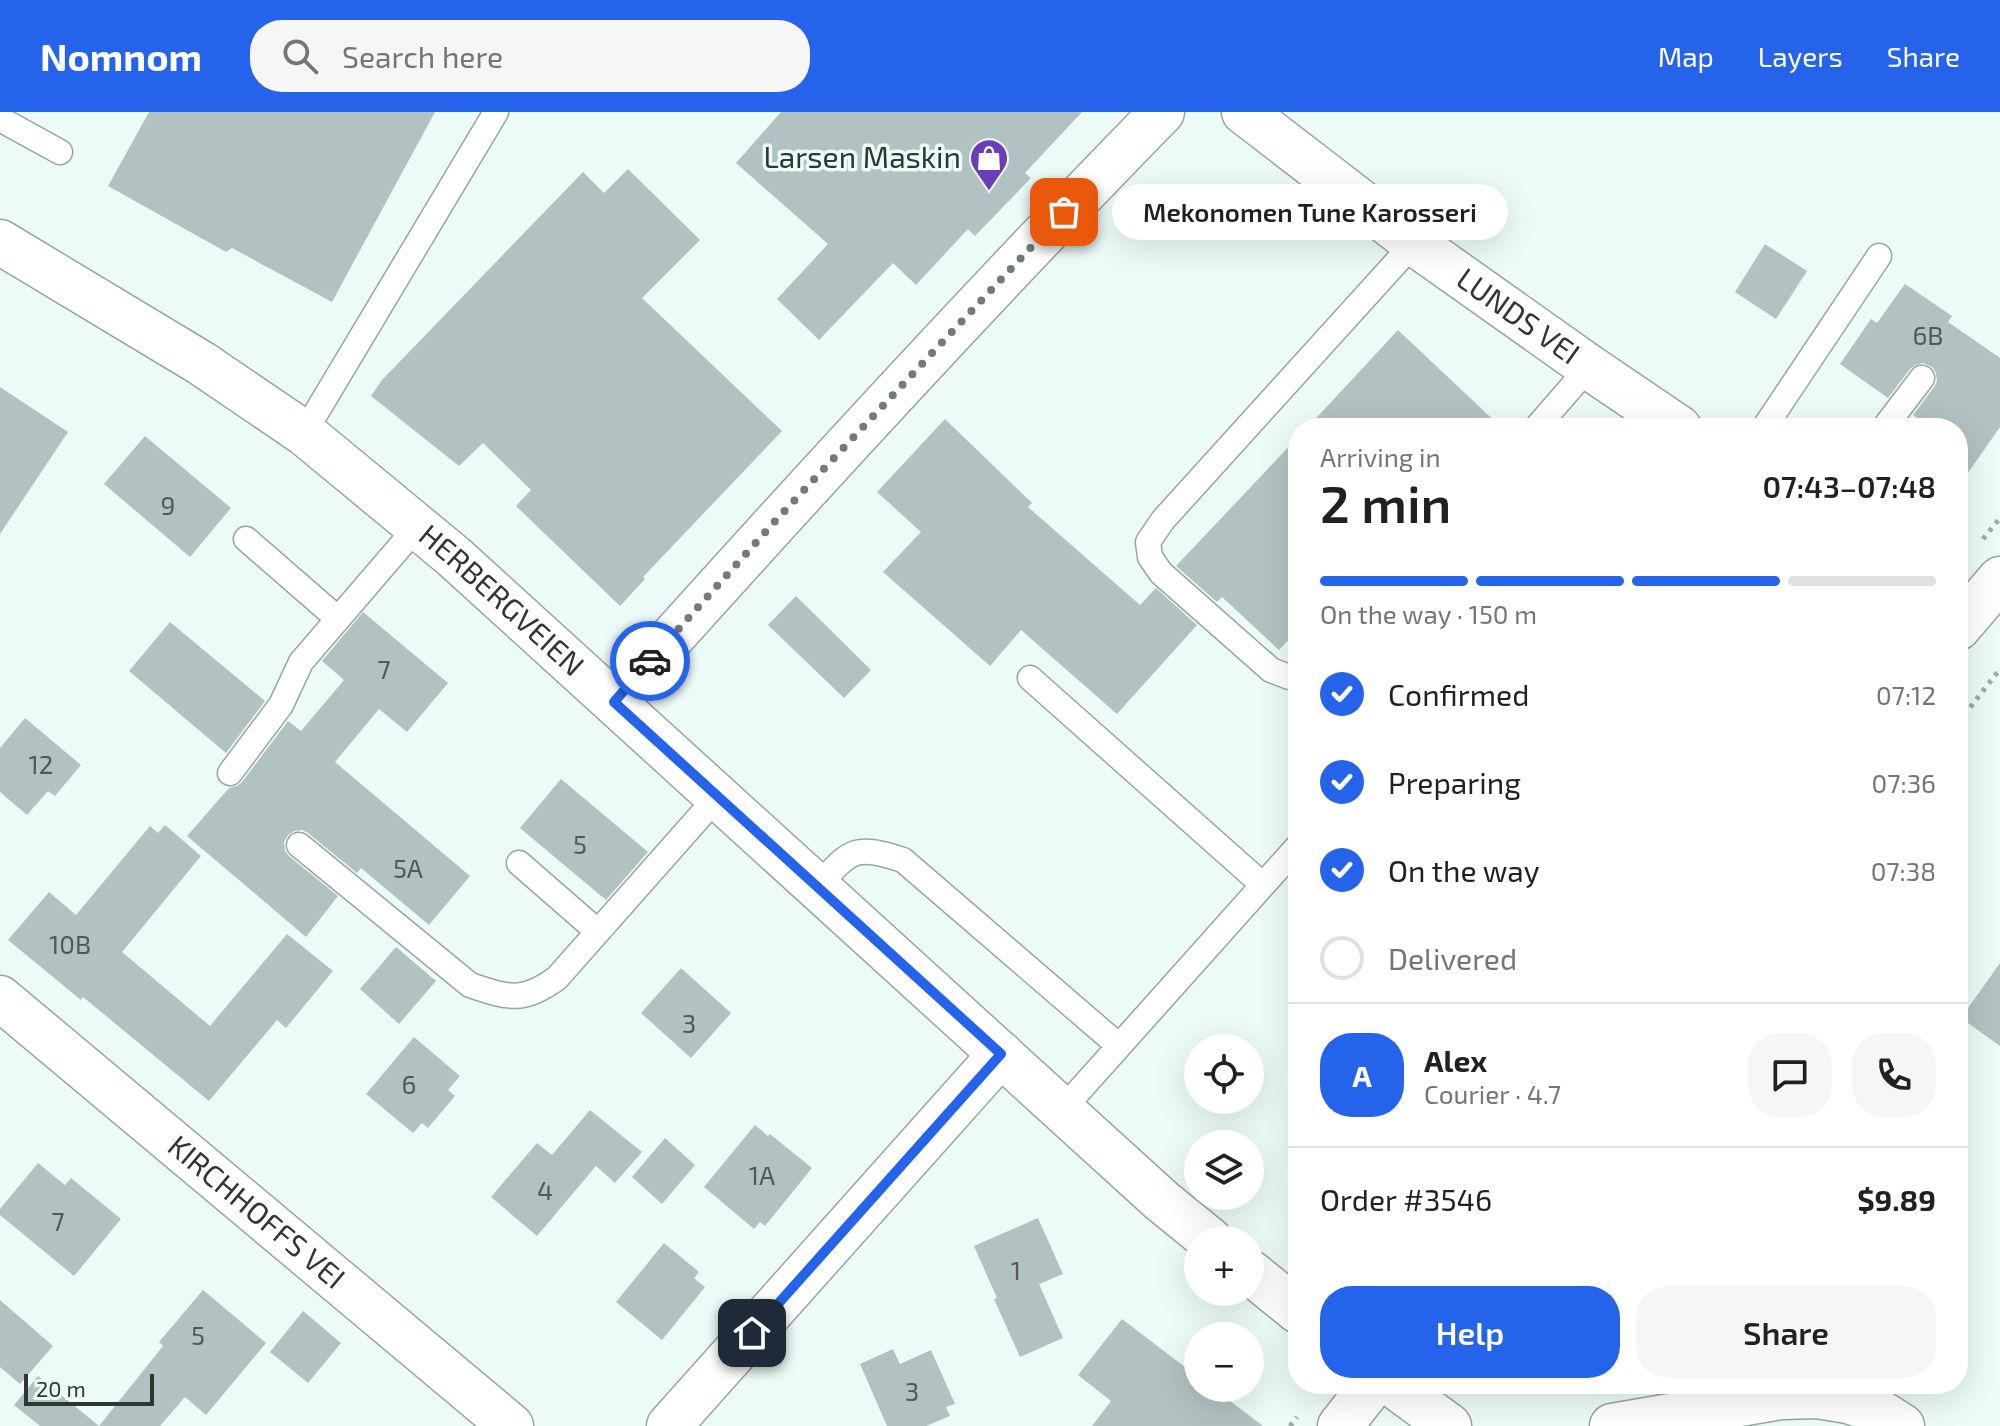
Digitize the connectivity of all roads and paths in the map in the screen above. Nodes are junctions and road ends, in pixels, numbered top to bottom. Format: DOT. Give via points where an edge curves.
graph roads {
  1 [pos="496,112"];
  2 [pos="1162,112"];
  3 [pos="1244,112"];
  4 [pos="0,119"];
  5 [pos="60,152"];
  6 [pos="0,242"];
  7 [pos="1414,243"];
  8 [pos="1879,256"];
  9 [pos="1589,367"];
  10 [pos="1922,378"];
  11 [pos="1545,418"];
  12 [pos="1664,418"];
  13 [pos="1771,418"];
  14 [pos="1892,418"];
  15 [pos="304,433"];
  16 [pos="417,527"];
  17 [pos="246,539"];
  18 [pos="2000,579"];
  19 [pos="1968,616"];
  20 [pos="338,619"];
  21 [pos="2000,669"];
  22 [pos="1288,677"];
  23 [pos="1030,678"];
  24 [pos="614,702"];
  25 [pos="1968,710"];
  26 [pos="230,773"];
  27 [pos="718,796"];
  28 [pos="299,845"];
  29 [pos="1288,857"];
  30 [pos="519,863"];
  31 [pos="1263,885"];
  32 [pos="817,887"];
  33 [pos="597,931"];
  34 [pos="0,998"];
  35 [pos="1119,1046"];
  36 [pos="1001,1054"];
  37 [pos="1062,1110"];
  38 [pos="1193,1226"];
  39 [pos="1264,1283"];
  40 [pos="1288,1303"];
  41 [pos="1365,1394"];
  42 [pos="1406,1394"];
  43 [pos="511,1426"];
  44 [pos="669,1426"];
  45 [pos="1340,1426"];
  46 [pos="1449,1426"];
  47 [pos="1612,1426"];
  48 [pos="1902,1426"];
  1 -- 15 [label="lane"];
  2 -- 24 [label="street" via="777,519"];
  3 -- 7 [label="street, LUNDS VEI"];
  4 -- 5 [label="lane"];
  6 -- 15 [label="street, HERBERGVEIEN" via="201,363"];
  7 -- 9 [label="street, LUNDS VEI"];
  7 -- 22 [label="lane" via="1148,542 1161,573 1271,670"];
  8 -- 13 [label="lane"];
  9 -- 11 [label="lane"];
  9 -- 12 [label="street, LUNDS VEI"];
  10 -- 14 [label="lane"];
  15 -- 16 [label="street, HERBERGVEIEN"];
  16 -- 20 [label="lane"];
  16 -- 24 [label="street, HERBERGVEIEN"];
  17 -- 20 [label="lane"];
  18 -- 19 [label="street"];
  20 -- 26 [label="lane" via="301,662 281,705"];
  21 -- 25 [label="path"];
  23 -- 31 [label="lane"];
  24 -- 27 [label="street, HERBERGVEIEN"];
  27 -- 32 [label="street, HERBERGVEIEN"];
  27 -- 33 [label="lane"];
  28 -- 33 [label="lane" via="470,985 495,994 518,997 541,990"];
  29 -- 31 [label="lane"];
  30 -- 33 [label="lane"];
  31 -- 35 [label="lane"];
  32 -- 35 [label="lane" via="858,851 903,860"];
  32 -- 36 [label="street, HERBERGVEIEN"];
  34 -- 43 [label="street, KIRCHHOFFS VEI"];
  35 -- 37 [label="lane"];
  36 -- 37 [label="street, HERBERGVEIEN"];
  36 -- 44 [label="street"];
  37 -- 38 [label="street, HERBERGVEIEN"];
  39 -- 40 [label="street"];
  41 -- 45 [label="street"];
  42 -- 46 [label="street"];
  47 -- 48 [label="street" via="1781,1397 1817,1396 1880,1412"];
}
